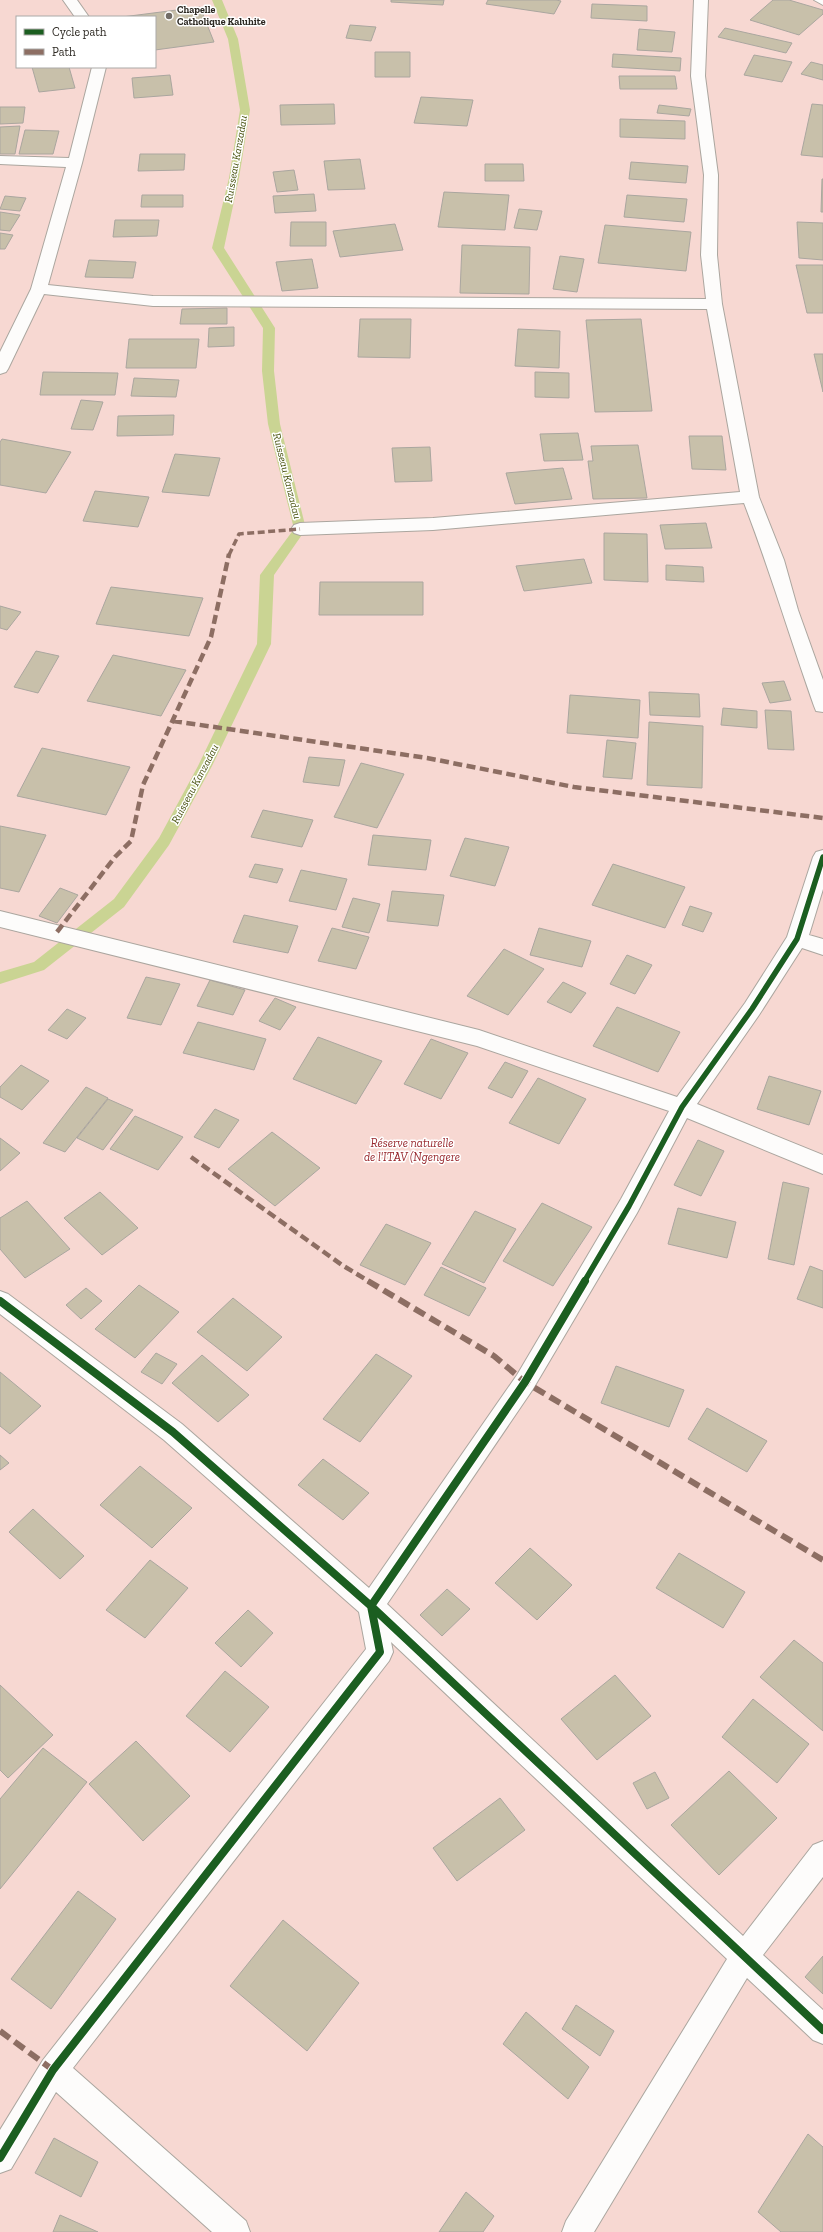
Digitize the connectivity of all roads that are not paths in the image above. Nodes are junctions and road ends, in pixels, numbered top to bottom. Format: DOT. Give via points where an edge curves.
graph roads {
  1 [pos="70,0"];
  2 [pos="701,0"];
  3 [pos="81,16"];
  4 [pos="99,68"];
  5 [pos="0,160"];
  6 [pos="75,163"];
  7 [pos="39,290"];
  8 [pos="714,304"];
  9 [pos="0,369"];
  10 [pos="750,497"];
  11 [pos="300,529"];
  12 [pos="823,706"];
  13 [pos="823,857"];
  14 [pos="0,919"];
  15 [pos="797,939"];
  16 [pos="823,947"];
  17 [pos="682,1107"];
  18 [pos="823,1165"];
  19 [pos="0,1301"];
  20 [pos="371,1606"];
  21 [pos="823,1855"];
  22 [pos="744,1957"];
  23 [pos="823,2030"];
  24 [pos="53,2070"];
  25 [pos="0,2158"];
  26 [pos="235,2232"];
  27 [pos="577,2232"];
  1 -- 3 [label="street"];
  2 -- 8 [label="street" via="698,76 711,175 709,255"];
  4 -- 6 [label="street"];
  5 -- 6 [label="street"];
  6 -- 7 [label="street"];
  7 -- 8 [label="street" via="153,300"];
  7 -- 9 [label="street"];
  8 -- 10 [label="street"];
  10 -- 11 [label="street" via="433,524"];
  10 -- 12 [label="street" via="775,560 789,610"];
  13 -- 15 [label="street"];
  14 -- 17 [label="street" via="479,1038"];
  15 -- 16 [label="street"];
  15 -- 17 [label="street" via="752,1009"];
  17 -- 18 [label="street"];
  17 -- 20 [label="street" via="629,1206 525,1382"];
  19 -- 20 [label="street" via="173,1432"];
  20 -- 22 [label="street"];
  20 -- 24 [label="street" via="380,1652"];
  21 -- 22 [label="street"];
  22 -- 23 [label="street"];
  22 -- 27 [label="street"];
  24 -- 25 [label="street"];
  24 -- 26 [label="street"];
}
